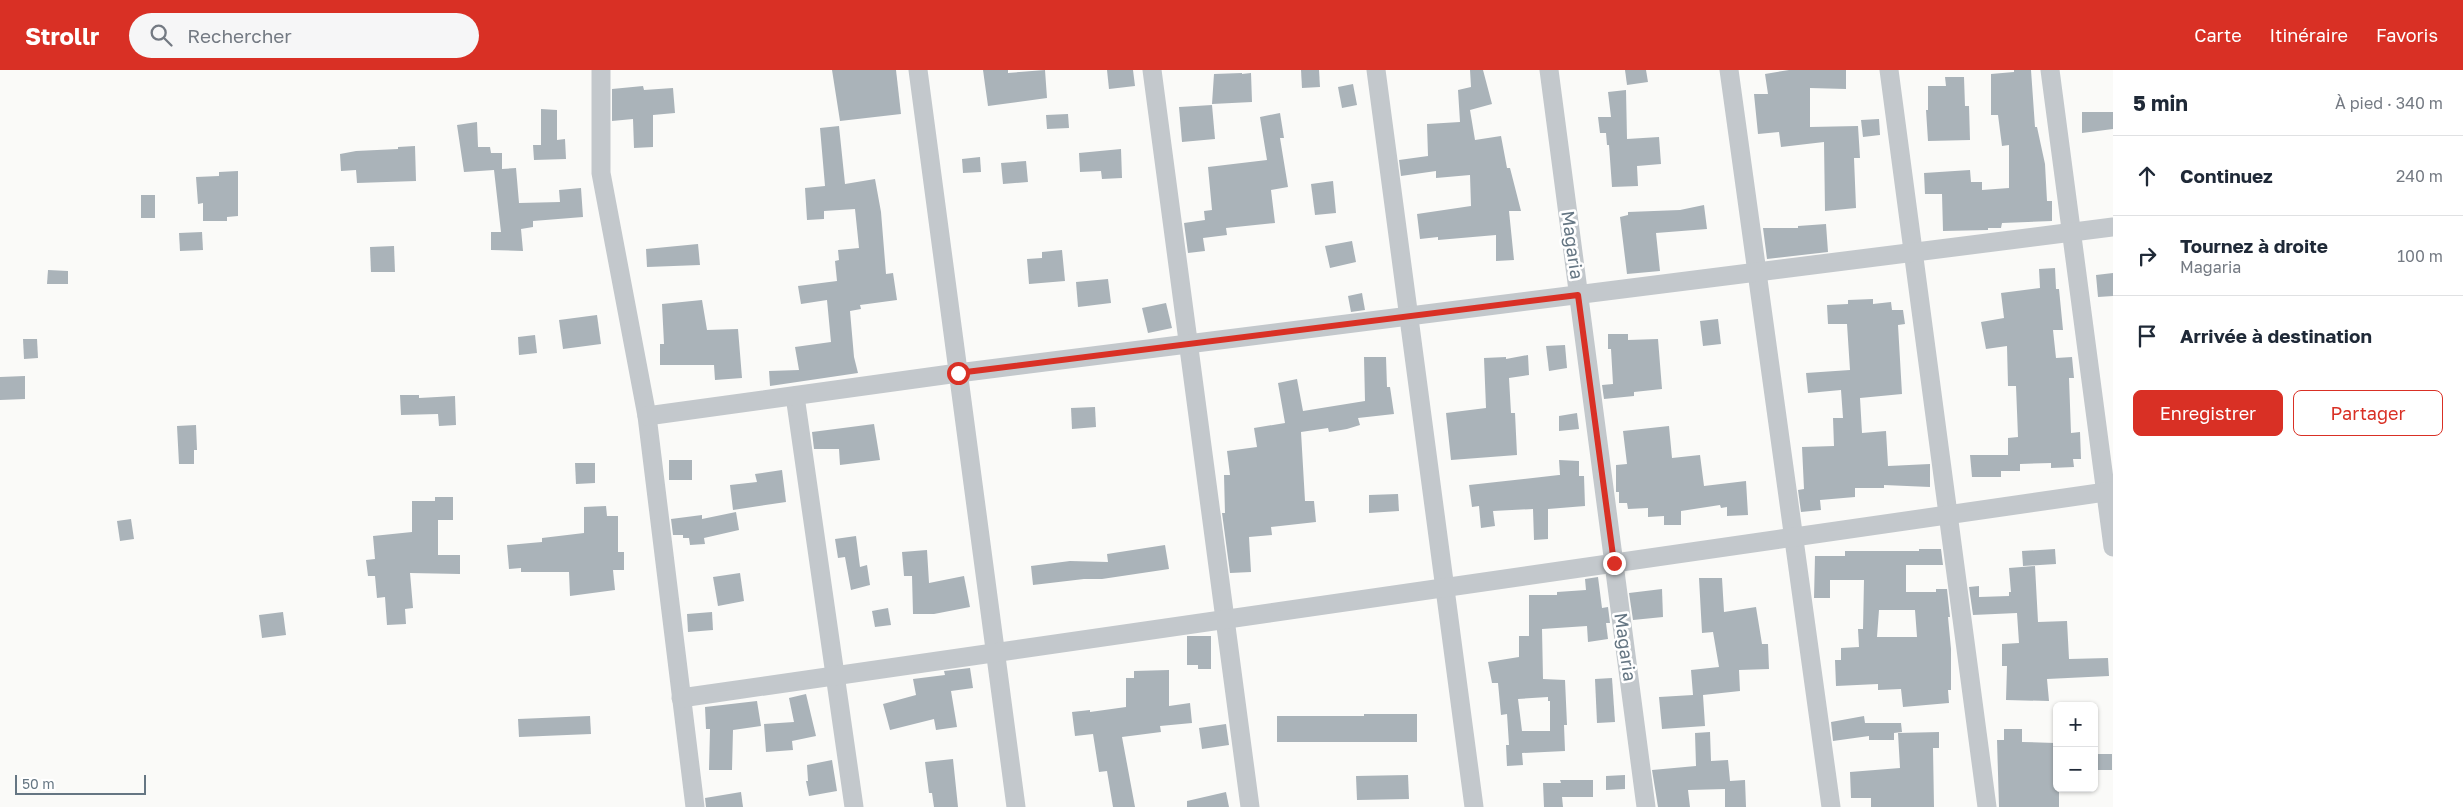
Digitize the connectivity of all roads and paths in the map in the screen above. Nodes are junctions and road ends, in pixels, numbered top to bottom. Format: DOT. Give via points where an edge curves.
graph roads {
  1 [pos="600,70"];
  2 [pos="918,70"];
  3 [pos="1152,70"];
  4 [pos="1376,70"];
  5 [pos="1548,70"];
  6 [pos="1729,70"];
  7 [pos="1889,70"];
  8 [pos="2050,70"];
  9 [pos="2113,227"];
  10 [pos="2071,232"];
  11 [pos="1913,252"];
  12 [pos="1757,272"];
  13 [pos="1578,295"];
  14 [pos="1409,316"];
  15 [pos="1189,344"];
  16 [pos="958,373"];
  17 [pos="796,396"];
  18 [pos="647,416"];
  19 [pos="2109,491"];
  20 [pos="1948,514"];
  21 [pos="1794,537"];
  22 [pos="2113,547"];
  23 [pos="1614,563"];
  24 [pos="1445,587"];
  25 [pos="1225,619"];
  26 [pos="995,653"];
  27 [pos="836,676"];
  28 [pos="681,698"];
  29 [pos="695,807"];
  30 [pos="854,807"];
  31 [pos="1016,807"];
  32 [pos="1250,807"];
  33 [pos="1474,807"];
  34 [pos="1646,807"];
  35 [pos="1831,807"];
  36 [pos="1987,807"];
  1 -- 18 [label="street" via="601,172"];
  2 -- 16 [label="street"];
  3 -- 15 [label="street"];
  4 -- 14 [label="street"];
  5 -- 13 [label="street, Magaria"];
  6 -- 12 [label="street"];
  7 -- 11 [label="street"];
  8 -- 10 [label="street"];
  9 -- 10 [label="street"];
  10 -- 11 [label="street"];
  10 -- 19 [label="street"];
  11 -- 12 [label="street"];
  11 -- 20 [label="street"];
  12 -- 13 [label="street"];
  12 -- 21 [label="street"];
  13 -- 14 [label="street"];
  13 -- 23 [label="street, Magaria"];
  14 -- 15 [label="street"];
  14 -- 24 [label="street"];
  15 -- 16 [label="street"];
  15 -- 25 [label="street"];
  16 -- 17 [label="street"];
  16 -- 26 [label="street"];
  17 -- 18 [label="street"];
  17 -- 27 [label="street"];
  18 -- 28 [label="street"];
  19 -- 20 [label="street"];
  19 -- 22 [label="street"];
  20 -- 21 [label="street"];
  20 -- 36 [label="street"];
  21 -- 23 [label="street"];
  21 -- 35 [label="street"];
  23 -- 24 [label="street"];
  23 -- 34 [label="street, Magaria"];
  24 -- 25 [label="street"];
  24 -- 33 [label="street"];
  25 -- 26 [label="street"];
  25 -- 32 [label="street"];
  26 -- 27 [label="street"];
  26 -- 31 [label="street"];
  27 -- 28 [label="street"];
  27 -- 30 [label="street"];
  28 -- 29 [label="street"];
}
